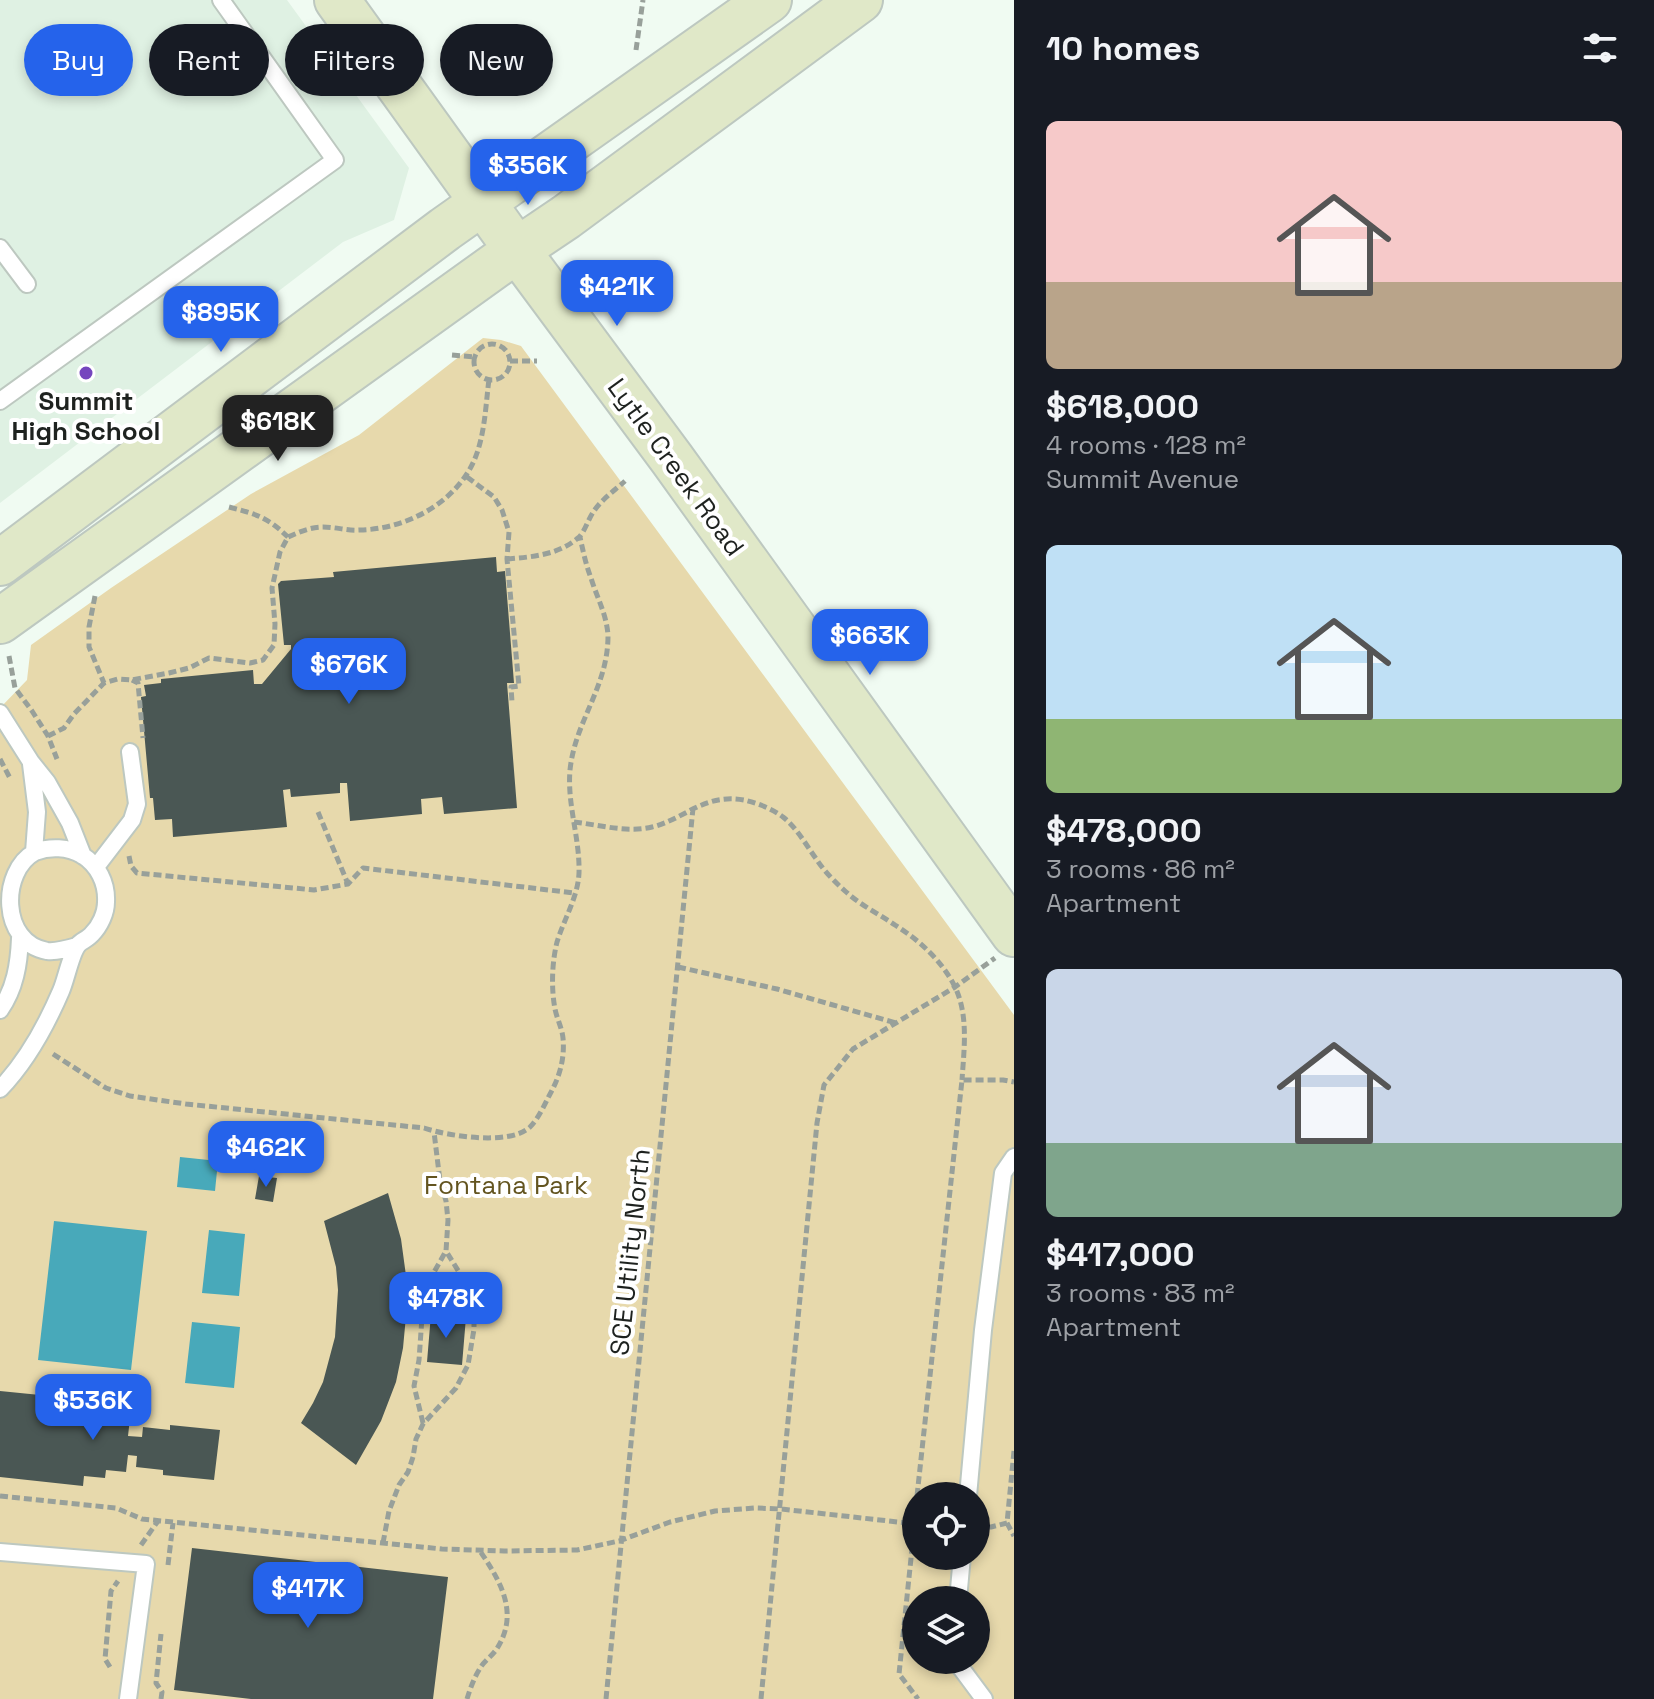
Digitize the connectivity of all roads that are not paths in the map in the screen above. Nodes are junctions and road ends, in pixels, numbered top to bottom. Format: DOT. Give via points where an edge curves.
graph roads {
  1 [pos="221,0"];
  2 [pos="337,0"];
  3 [pos="769,0"];
  4 [pos="860,0"];
  5 [pos="484,202"];
  6 [pos="0,248"];
  7 [pos="517,250"];
  8 [pos="27,284"];
  9 [pos="0,401"];
  10 [pos="0,563"];
  11 [pos="0,621"];
  12 [pos="0,713"];
  13 [pos="130,752"];
  14 [pos="31,762"];
  15 [pos="34,852"];
  16 [pos="83,856"];
  17 [pos="96,867"];
  18 [pos="20,938"];
  19 [pos="1009,942"];
  20 [pos="77,946"];
  21 [pos="0,1010"];
  22 [pos="0,1089"];
  23 [pos="1014,1157"];
  24 [pos="969,1482"];
  25 [pos="0,1552"];
  26 [pos="965,1674"];
  27 [pos="128,1699"];
  28 [pos="984,1699"];
  1 -- 9 [label="lane" via="335,160"];
  2 -- 5 [label="main road, Lytle Creek Road"];
  3 -- 5 [label="main road"];
  4 -- 7 [label="main road"];
  5 -- 7 [label="main road, Lytle Creek Road"];
  5 -- 10 [label="main road"];
  6 -- 8 [label="lane"];
  7 -- 11 [label="main road"];
  7 -- 19 [label="main road, Lytle Creek Road" via="672,459"];
  12 -- 14 [label="lane"];
  13 -- 17 [label="lane" via="137,804 132,820"];
  14 -- 15 [label="lane" via="37,812"];
  14 -- 16 [label="lane" via="70,823"];
  15 -- 16 [label="lane" via="67,849"];
  15 -- 18 [label="lane" via="19,862 3,892 4,909"];
  16 -- 17 [label="lane"];
  17 -- 20 [label="lane" via="105,885 102,921"];
  18 -- 20 [label="lane" via="48,951"];
  18 -- 21 [label="lane" via="18,969"];
  20 -- 22 [label="lane" via="40,1038"];
  23 -- 24 [label="lane" via="1003,1173"];
  25 -- 27 [label="lane" via="146,1564"];
  26 -- 28 [label="lane"];
}
